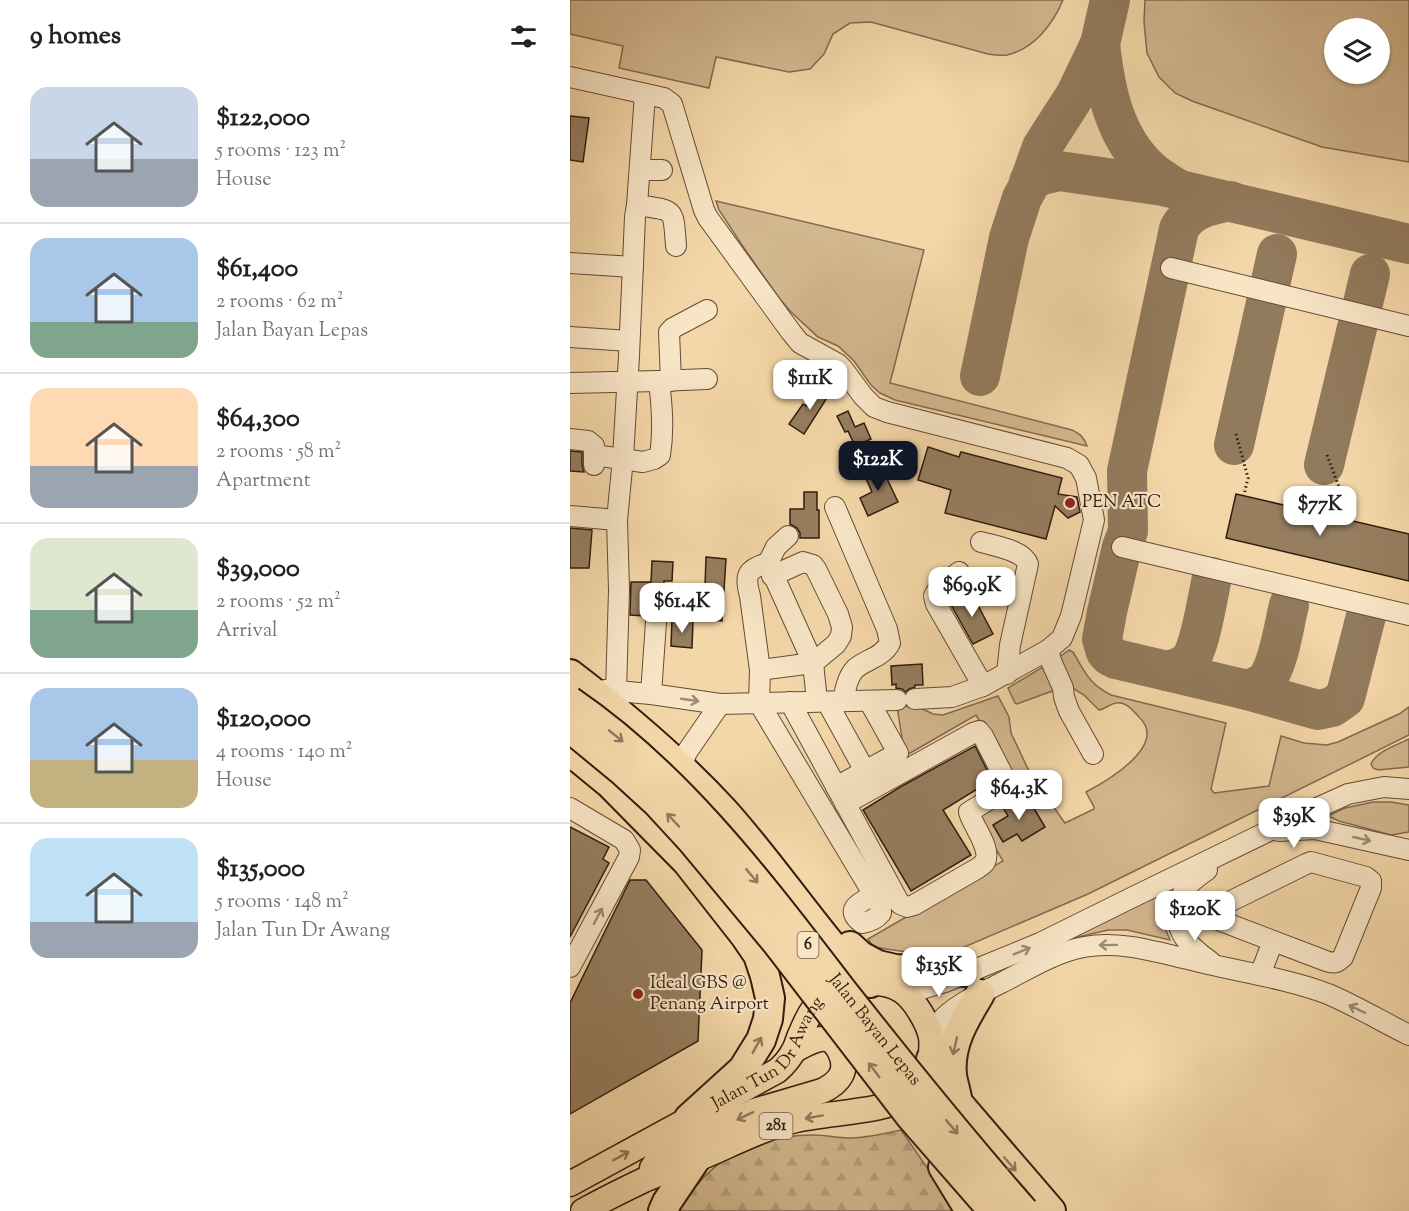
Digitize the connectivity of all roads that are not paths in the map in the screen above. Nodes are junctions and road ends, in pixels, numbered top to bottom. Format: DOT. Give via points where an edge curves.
graph roads {
  1 [pos="570,77"];
  2 [pos="645,94"];
  3 [pos="662,170"];
  4 [pos="640,171"];
  5 [pos="637,205"];
  6 [pos="676,246"];
  7 [pos="570,263"];
  8 [pos="633,267"];
  9 [pos="1171,268"];
  10 [pos="707,310"];
  11 [pos="1409,326"];
  12 [pos="570,337"];
  13 [pos="629,341"];
  14 [pos="707,379"];
  15 [pos="627,381"];
  16 [pos="665,381"];
  17 [pos="570,382"];
  18 [pos="570,439"];
  19 [pos="623,458"];
  20 [pos="835,507"];
  21 [pos="570,516"];
  22 [pos="617,520"];
  23 [pos="788,536"];
  24 [pos="981,542"];
  25 [pos="1122,547"];
  26 [pos="770,569"];
  27 [pos="959,572"];
  28 [pos="1409,615"];
  29 [pos="656,622"];
  30 [pos="1048,650"];
  31 [pos="813,663"];
  32 [pos="760,670"];
  33 [pos="1007,674"];
  34 [pos="983,686"];
  35 [pos="586,688"];
  36 [pos="651,694"];
  37 [pos="829,701"];
  38 [pos="869,701"];
  39 [pos="790,702"];
  40 [pos="759,703"];
  41 [pos="720,704"];
  42 [pos="570,728"];
  43 [pos="570,751"];
  44 [pos="1093,754"];
  45 [pos="903,761"];
  46 [pos="681,767"];
  47 [pos="865,771"];
  48 [pos="1409,789"];
  49 [pos="841,795"];
  50 [pos="570,808"];
  51 [pos="1312,820"];
  52 [pos="1236,847"];
  53 [pos="1409,850"];
  54 [pos="874,895"];
  55 [pos="794,897"];
  56 [pos="1273,941"];
  57 [pos="1215,966"];
  58 [pos="570,967"];
  59 [pos="1260,975"];
  60 [pos="870,983"];
  61 [pos="974,983"];
  62 [pos="903,992"];
  63 [pos="1409,1035"];
  64 [pos="931,1048"];
  65 [pos="795,1050"];
  66 [pos="959,1104"];
  67 [pos="910,1116"];
  68 [pos="689,1118"];
  69 [pos="696,1159"];
  70 [pos="646,1179"];
  71 [pos="570,1184"];
  72 [pos="583,1211"];
  73 [pos="663,1211"];
  74 [pos="970,1211"];
  75 [pos="993,1211"];
  76 [pos="1024,1211"];
  77 [pos="1051,1211"];
  1 -- 2 [label="street"];
  2 -- 4 [label="street"];
  2 -- 30 [label="street" via="672,104 708,218 790,332 800,343 838,364 874,407 1067,458 1079,465 1086,478 1094,520 1071,616 1062,638"];
  3 -- 4 [label="street"];
  4 -- 5 [label="street"];
  5 -- 6 [label="street" via="672,213"];
  5 -- 8 [label="street"];
  7 -- 8 [label="street"];
  8 -- 13 [label="street"];
  9 -- 11 [label="street"];
  10 -- 16 [label="street" via="669,332"];
  12 -- 13 [label="street"];
  13 -- 15 [label="street"];
  14 -- 16 [label="street"];
  15 -- 16 [label="street"];
  15 -- 17 [label="street"];
  15 -- 19 [label="street"];
  16 -- 19 [label="street" via="660,455 643,462"];
  18 -- 19 [label="street" via="588,441 594,446 594,461"];
  19 -- 22 [label="street"];
  20 -- 37 [label="street" via="890,643 882,654 856,669"];
  21 -- 22 [label="street"];
  22 -- 35 [label="street" via="619,590"];
  23 -- 26 [label="street" via="776,547"];
  24 -- 33 [label="street" via="1018,553 1028,564"];
  25 -- 28 [label="street"];
  26 -- 31 [label="street"];
  26 -- 31 [label="street" via="803,562 813,565 838,614 841,636"];
  26 -- 32 [label="street" via="757,566 747,577"];
  27 -- 34 [label="street" via="934,596"];
  29 -- 36 [label="street"];
  30 -- 33 [label="street"];
  30 -- 44 [label="street" via="1069,711"];
  31 -- 32 [label="street"];
  31 -- 37 [label="street"];
  32 -- 40 [label="street"];
  33 -- 34 [label="street"];
  34 -- 38 [label="street" via="952,697"];
  35 -- 36 [label="street"];
  35 -- 46 [label="highway"];
  35 -- 76 [label="highway, Jalan Bayan Lepas / 6, one-way, bridge" via="585,711 672,786 709,825"];
  36 -- 41 [label="street, one-way"];
  37 -- 38 [label="street"];
  37 -- 39 [label="street"];
  37 -- 47 [label="street"];
  38 -- 45 [label="street"];
  39 -- 40 [label="street"];
  39 -- 49 [label="street"];
  40 -- 41 [label="street"];
  40 -- 54 [label="street"];
  41 -- 46 [label="street"];
  67 -- 42 [label="highway, Jalan Bayan Lepas / 6, one-way, bridge" via="776,942 692,841 657,803"];
  68 -- 43 [label="highway, one-way" via="743,1069 761,1040 770,998 765,976 758,955 687,862 610,784"];
  45 -- 47 [label="street"];
  45 -- 49 [label="street"];
  45 -- 49 [label="street" via="979,731 1009,787 969,812 984,843 985,862 914,905 900,904"];
  46 -- 55 [label="highway" via="725,813"];
  47 -- 49 [label="street"];
  48 -- 51 [label="street" via="1384,787 1348,794"];
  58 -- 50 [label="street, one-way" via="630,850 624,840"];
  51 -- 52 [label="street" via="1270,831"];
  51 -- 53 [label="street, one-way"];
  52 -- 57 [label="street" via="1187,886 1179,898 1177,917 1182,935 1193,950"];
  61 -- 52 [label="street, one-way" via="1040,943"];
  55 -- 60 [label="highway" via="848,965"];
  55 -- 61 [label="highway" via="861,956 878,965"];
  56 -- 56 [label="street" via="1334,964 1338,962 1371,880 1311,862 1220,908 1221,921"];
  56 -- 59 [label="street"];
  57 -- 59 [label="street"];
  57 -- 61 [label="street, one-way" via="1111,944 1082,947"];
  63 -- 59 [label="street, one-way" via="1329,994"];
  60 -- 62 [label="main road, Jalan Tun Dr Awang"];
  60 -- 65 [label="main road, Jalan Tun Dr Awang" via="842,985 817,1002"];
  61 -- 62 [label="street" via="945,982"];
  61 -- 64 [label="street" via="957,1008 941,1021"];
  61 -- 66 [label="highway, one-way" via="952,1053"];
  62 -- 64 [label="main road" via="915,1005"];
  64 -- 66 [label="highway" via="938,1077"];
  64 -- 69 [label="main road, 281, one-way" via="924,1081 905,1099 797,1120 754,1133"];
  65 -- 68 [label="main road, Jalan Tun Dr Awang" via="777,1071"];
  65 -- 70 [label="main road, one-way" via="820,1039 833,1041 843,1059 844,1068 838,1080 822,1091 754,1111 668,1154 657,1161"];
  66 -- 77 [label="highway, one-way"];
  67 -- 74 [label="highway, bridge"];
  67 -- 75 [label="highway, Jalan Bayan Lepas / 6, bridge"];
  71 -- 68 [label="main road, Jalan Tun Dr Awang, one-way"];
  69 -- 70 [label="main road, 281"];
  69 -- 73 [label="highway"];
  70 -- 72 [label="main road, 281"];
}
